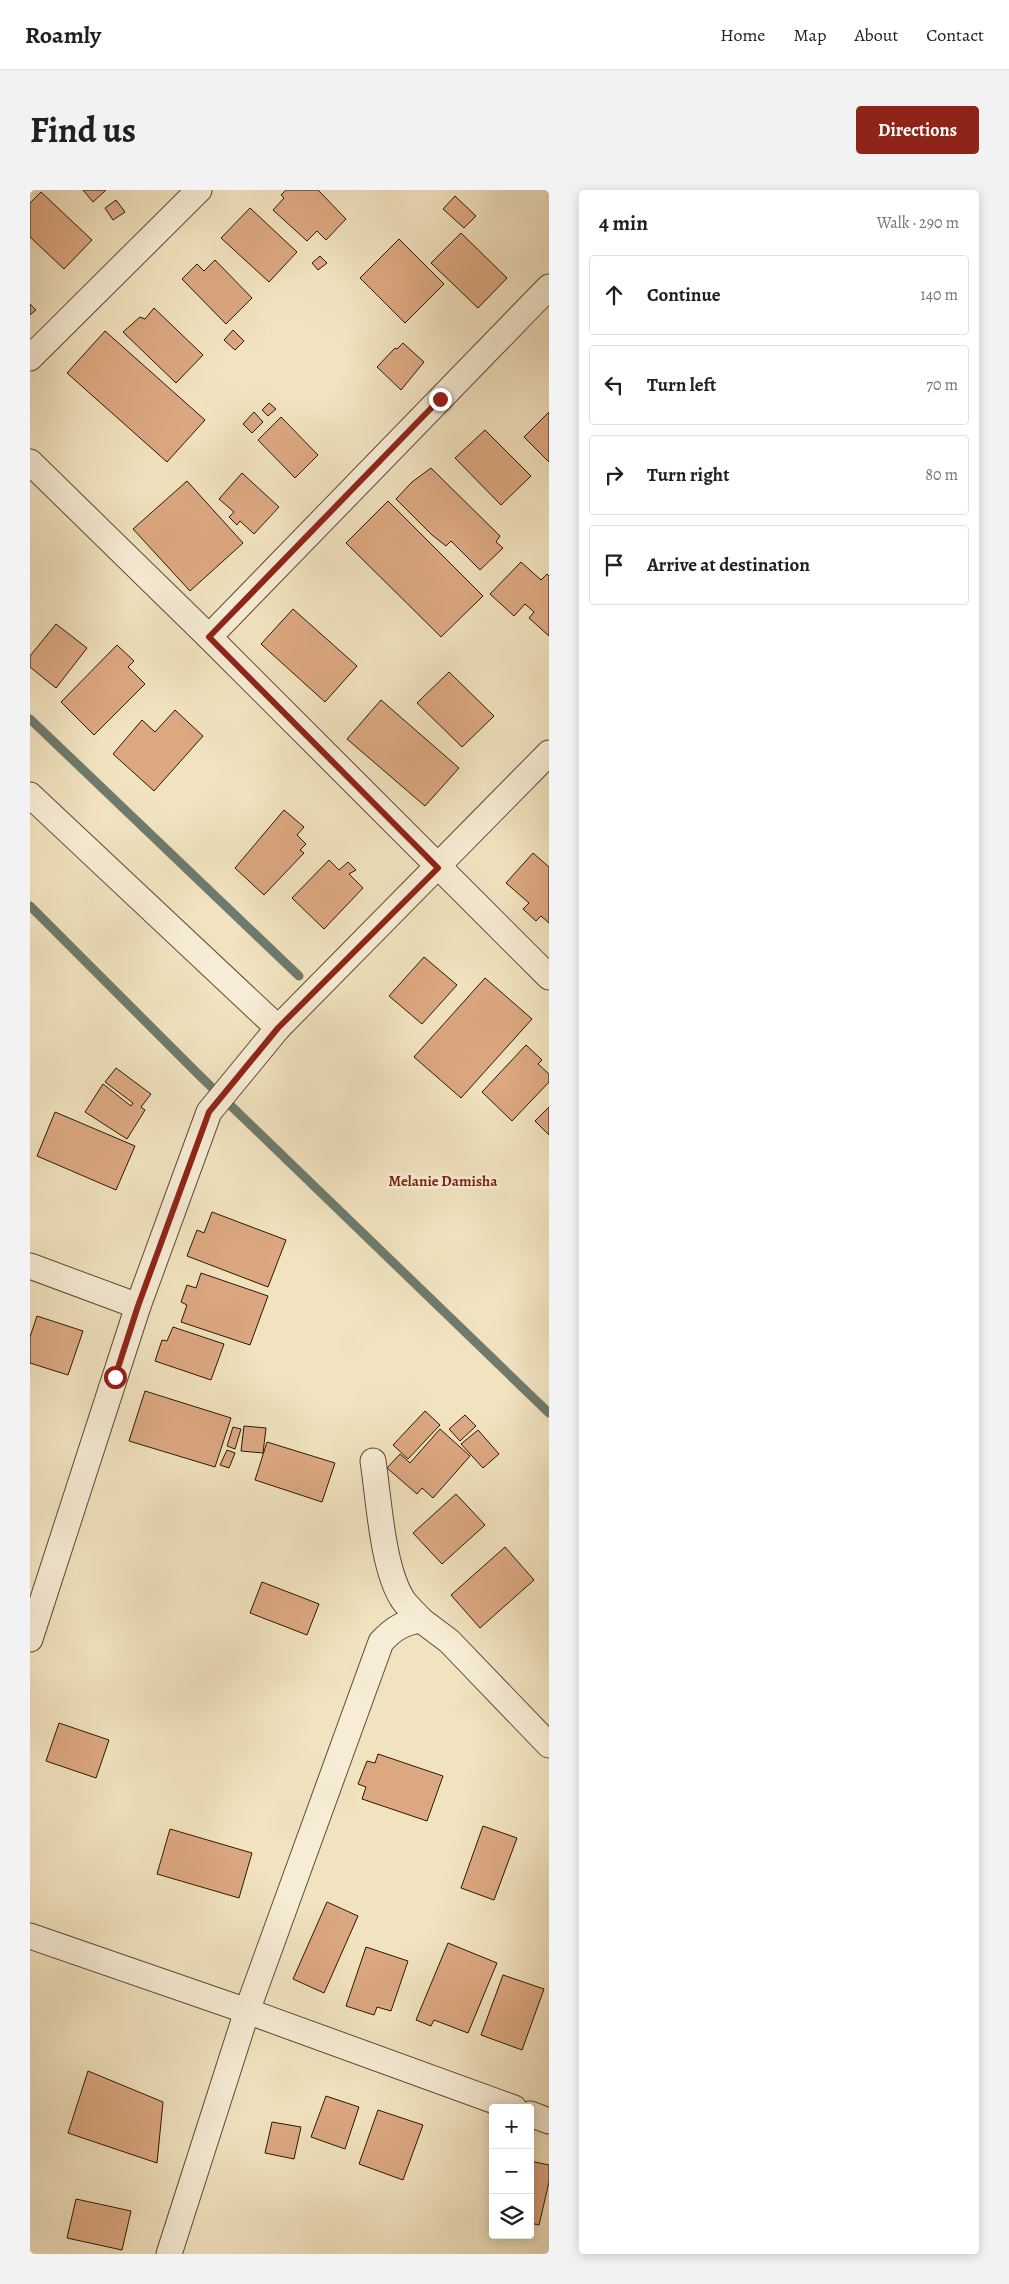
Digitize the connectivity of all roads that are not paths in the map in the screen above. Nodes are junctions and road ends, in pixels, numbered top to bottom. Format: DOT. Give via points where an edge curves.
graph roads {
  1 [pos="199,190"];
  2 [pos="549,287"];
  3 [pos="30,358"];
  4 [pos="30,462"];
  5 [pos="209,637"];
  6 [pos="549,753"];
  7 [pos="30,795"];
  8 [pos="438,868"];
  9 [pos="549,977"];
  10 [pos="278,1028"];
  11 [pos="30,1266"];
  12 [pos="138,1306"];
  13 [pos="373,1461"];
  14 [pos="38,1590"];
  15 [pos="422,1620"];
  16 [pos="30,1639"];
  17 [pos="549,1745"];
  18 [pos="30,1936"];
  19 [pos="247,2011"];
  20 [pos="503,2104"];
  21 [pos="534,2115"];
  22 [pos="549,2120"];
  23 [pos="169,2254"];
  1 -- 3 [label="street"];
  2 -- 5 [label="street"];
  4 -- 5 [label="street"];
  5 -- 8 [label="street"];
  6 -- 8 [label="street"];
  7 -- 10 [label="street"];
  8 -- 9 [label="street"];
  8 -- 10 [label="street"];
  10 -- 12 [label="street" via="209,1112"];
  11 -- 12 [label="street"];
  12 -- 14 [label="street"];
  13 -- 15 [label="street" via="386,1551 394,1582 403,1600"];
  14 -- 16 [label="street"];
  15 -- 17 [label="street" via="449,1640"];
  15 -- 19 [label="street" via="408,1622 392,1630 381,1642"];
  18 -- 19 [label="street"];
  19 -- 20 [label="street"];
  19 -- 23 [label="street"];
  21 -- 22 [label="street"];
}
